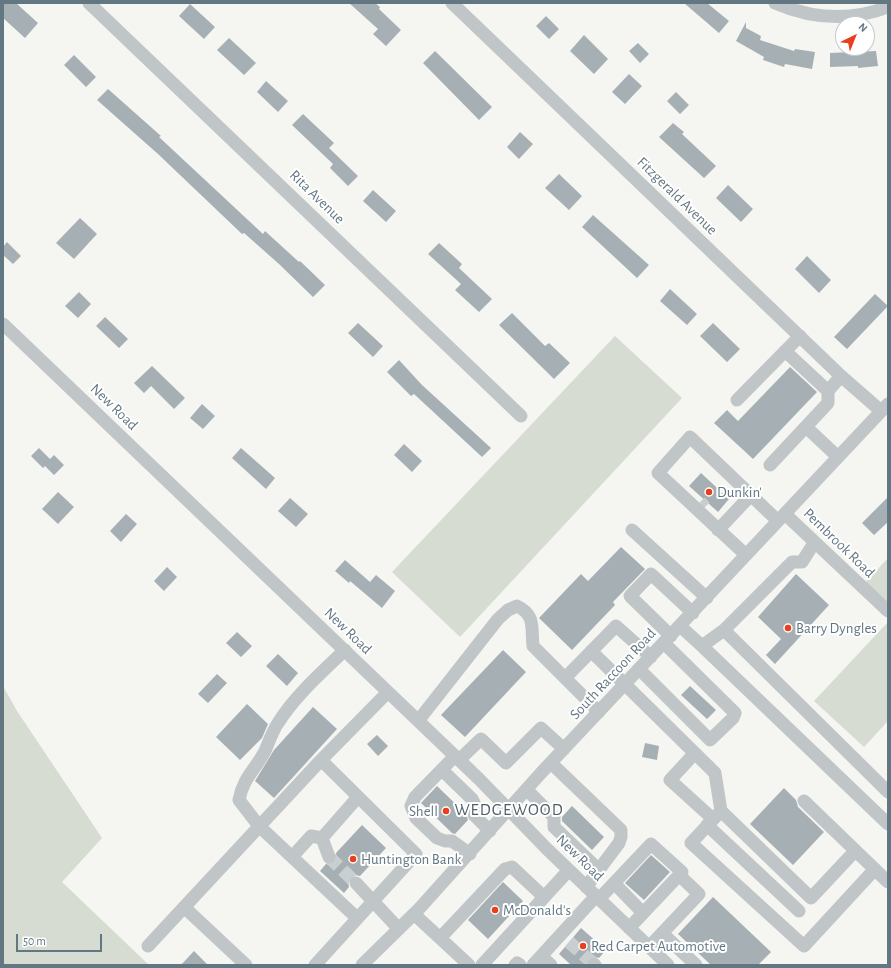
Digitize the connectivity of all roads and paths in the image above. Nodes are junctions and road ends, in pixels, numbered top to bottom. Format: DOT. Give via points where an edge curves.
graph roads {
  1 [pos="89,3"];
  2 [pos="452,3"];
  3 [pos="776,3"];
  4 [pos="888,7"];
  5 [pos="3,324"];
  6 [pos="800,336"];
  7 [pos="785,351"];
  8 [pos="842,376"];
  9 [pos="828,391"];
  10 [pos="737,400"];
  11 [pos="885,408"];
  12 [pos="521,416"];
  13 [pos="806,427"];
  14 [pos="838,457"];
  15 [pos="770,465"];
  16 [pos="663,467"];
  17 [pos="751,495"];
  18 [pos="782,517"];
  19 [pos="715,527"];
  20 [pos="632,530"];
  21 [pos="814,543"];
  22 [pos="746,555"];
  23 [pos="706,598"];
  24 [pos="888,611"];
  25 [pos="692,613"];
  26 [pos="680,626"];
  27 [pos="724,630"];
  28 [pos="667,639"];
  29 [pos="702,646"];
  30 [pos="344,650"];
  31 [pos="592,651"];
  32 [pos="651,657"];
  33 [pos="639,669"];
  34 [pos="565,678"];
  35 [pos="625,684"];
  36 [pos="388,692"];
  37 [pos="599,712"];
  38 [pos="418,721"];
  39 [pos="564,749"];
  40 [pos="695,753"];
  41 [pos="457,758"];
  42 [pos="321,760"];
  43 [pos="551,763"];
  44 [pos="442,770"];
  45 [pos="527,790"];
  46 [pos="888,792"];
  47 [pos="358,797"];
  48 [pos="804,801"];
  49 [pos="509,810"];
  50 [pos="714,819"];
  51 [pos="888,824"];
  52 [pos="259,826"];
  53 [pos="490,831"];
  54 [pos="322,838"];
  55 [pos="855,850"];
  56 [pos="470,854"];
  57 [pos="292,857"];
  58 [pos="329,857"];
  59 [pos="875,869"];
  60 [pos="569,870"];
  61 [pos="599,870"];
  62 [pos="679,875"];
  63 [pos="617,879"];
  64 [pos="888,882"];
  65 [pos="356,883"];
  66 [pos="586,887"];
  67 [pos="544,897"];
  68 [pos="597,897"];
  69 [pos="812,898"];
  70 [pos="373,901"];
  71 [pos="184,907"];
  72 [pos="646,910"];
  73 [pos="799,911"];
  74 [pos="414,914"];
  75 [pos="357,918"];
  76 [pos="629,928"];
  77 [pos="784,928"];
  78 [pos="399,929"];
  79 [pos="662,933"];
  80 [pos="440,938"];
  81 [pos="148,946"];
  82 [pos="649,947"];
  83 [pos="542,962"];
  84 [pos="246,965"];
  85 [pos="314,965"];
  86 [pos="362,965"];
  87 [pos="469,965"];
  88 [pos="482,965"];
  89 [pos="515,965"];
  90 [pos="520,965"];
  91 [pos="668,965"];
  92 [pos="696,965"];
  1 -- 12 [label="street, Rita Avenue"];
  2 -- 6 [label="street, Fitzgerald Avenue"];
  3 -- 4 [label="street" via="795,11 829,17 861,15"];
  5 -- 30 [label="street, New Road"];
  6 -- 7 [label="street"];
  6 -- 8 [label="street, Fitzgerald Avenue"];
  7 -- 9 [label="street"];
  7 -- 10 [label="street"];
  8 -- 9 [label="street"];
  8 -- 11 [label="street, Fitzgerald Avenue"];
  9 -- 13 [label="street" via="828,403"];
  11 -- 14 [label="street, South Raccoon Road"];
  13 -- 14 [label="street"];
  13 -- 15 [label="street"];
  14 -- 18 [label="street, South Raccoon Road"];
  16 -- 17 [label="street, Pembrook Road" via="690,437"];
  16 -- 19 [label="street" via="711,513"];
  16 -- 19 [label="street" via="658,472"];
  17 -- 18 [label="street, Pembrook Road"];
  17 -- 19 [label="street"];
  18 -- 21 [label="street, Pembrook Road"];
  18 -- 22 [label="street, South Raccoon Road"];
  19 -- 22 [label="street"];
  20 -- 23 [label="street"];
  21 -- 24 [label="street, Pembrook Road"];
  21 -- 27 [label="street" via="802,562 792,562"];
  22 -- 23 [label="street, South Raccoon Road"];
  23 -- 25 [label="street, South Raccoon Road"];
  25 -- 26 [label="street, South Raccoon Road"];
  25 -- 28 [label="street" via="651,574 630,596"];
  26 -- 28 [label="street, South Raccoon Road"];
  26 -- 29 [label="street"];
  27 -- 29 [label="street"];
  27 -- 46 [label="street"];
  28 -- 32 [label="street, South Raccoon Road"];
  28 -- 33 [label="street" via="735,713 732,718 710,740"];
  29 -- 51 [label="street"];
  30 -- 36 [label="street, New Road"];
  30 -- 52 [label="street" via="307,687 278,723 265,751 242,788 239,800"];
  31 -- 32 [label="street" via="616,626"];
  31 -- 34 [label="street"];
  31 -- 35 [label="street"];
  32 -- 33 [label="street, South Raccoon Road"];
  33 -- 35 [label="street, South Raccoon Road"];
  34 -- 37 [label="street"];
  34 -- 38 [label="street" via="534,646 532,623 526,610 517,606 498,619"];
  35 -- 37 [label="street, South Raccoon Road"];
  35 -- 40 [label="street"];
  36 -- 38 [label="street, New Road"];
  36 -- 42 [label="street"];
  37 -- 39 [label="street, South Raccoon Road"];
  38 -- 41 [label="street, New Road"];
  39 -- 41 [label="street" via="541,728 506,763 481,739"];
  39 -- 43 [label="street, South Raccoon Road"];
  40 -- 50 [label="street" via="715,773"];
  40 -- 50 [label="street" via="670,780"];
  41 -- 44 [label="street"];
  41 -- 49 [label="street, New Road"];
  42 -- 47 [label="street"];
  42 -- 52 [label="street"];
  43 -- 45 [label="street, South Raccoon Road"];
  43 -- 61 [label="street" via="620,830 621,837 618,843"];
  44 -- 53 [label="street" via="472,799 475,805 474,815"];
  44 -- 56 [label="street" via="415,797 411,810 438,838 452,841"];
  45 -- 49 [label="street, South Raccoon Road"];
  45 -- 61 [label="street" via="554,817 554,827"];
  47 -- 54 [label="street"];
  47 -- 70 [label="street" via="416,854"];
  48 -- 55 [label="street"];
  49 -- 53 [label="street, South Raccoon Road"];
  49 -- 60 [label="street, New Road"];
  50 -- 69 [label="street"];
  50 -- 73 [label="street"];
  50 -- 77 [label="street" via="691,842"];
  52 -- 57 [label="street"];
  52 -- 71 [label="street"];
  53 -- 56 [label="street, South Raccoon Road"];
  54 -- 57 [label="street" via="311,836"];
  54 -- 58 [label="street"];
  55 -- 59 [label="street"];
  55 -- 69 [label="street"];
  56 -- 74 [label="street, South Raccoon Road"];
  57 -- 75 [label="street"];
  59 -- 64 [label="street"];
  59 -- 77 [label="street" via="804,946"];
  60 -- 66 [label="street, New Road"];
  60 -- 67 [label="street"];
  61 -- 66 [label="street"];
  62 -- 63 [label="street" via="682,872 651,844"];
  62 -- 72 [label="street"];
  62 -- 79 [label="street" via="699,894"];
  63 -- 68 [label="street"];
  63 -- 72 [label="street"];
  63 -- 72 [label="street" via="626,875 652,848 677,872 648,902"];
  65 -- 70 [label="street"];
  66 -- 68 [label="street, New Road"];
  67 -- 80 [label="street" via="512,867 505,869"];
  67 -- 88 [label="street"];
  68 -- 76 [label="street, New Road"];
  68 -- 83 [label="street" via="565,938"];
  69 -- 73 [label="street"];
  70 -- 75 [label="street"];
  70 -- 78 [label="street"];
  71 -- 81 [label="street"];
  71 -- 84 [label="street"];
  72 -- 76 [label="street"];
  73 -- 77 [label="street"];
  74 -- 78 [label="street, South Raccoon Road"];
  74 -- 80 [label="street"];
  75 -- 85 [label="street"];
  76 -- 82 [label="street, New Road"];
  78 -- 86 [label="street, South Raccoon Road"];
  79 -- 82 [label="street"];
  79 -- 92 [label="street"];
  80 -- 87 [label="street"];
  82 -- 91 [label="street, New Road"];
  89 -- 90 [label="street"];
}
